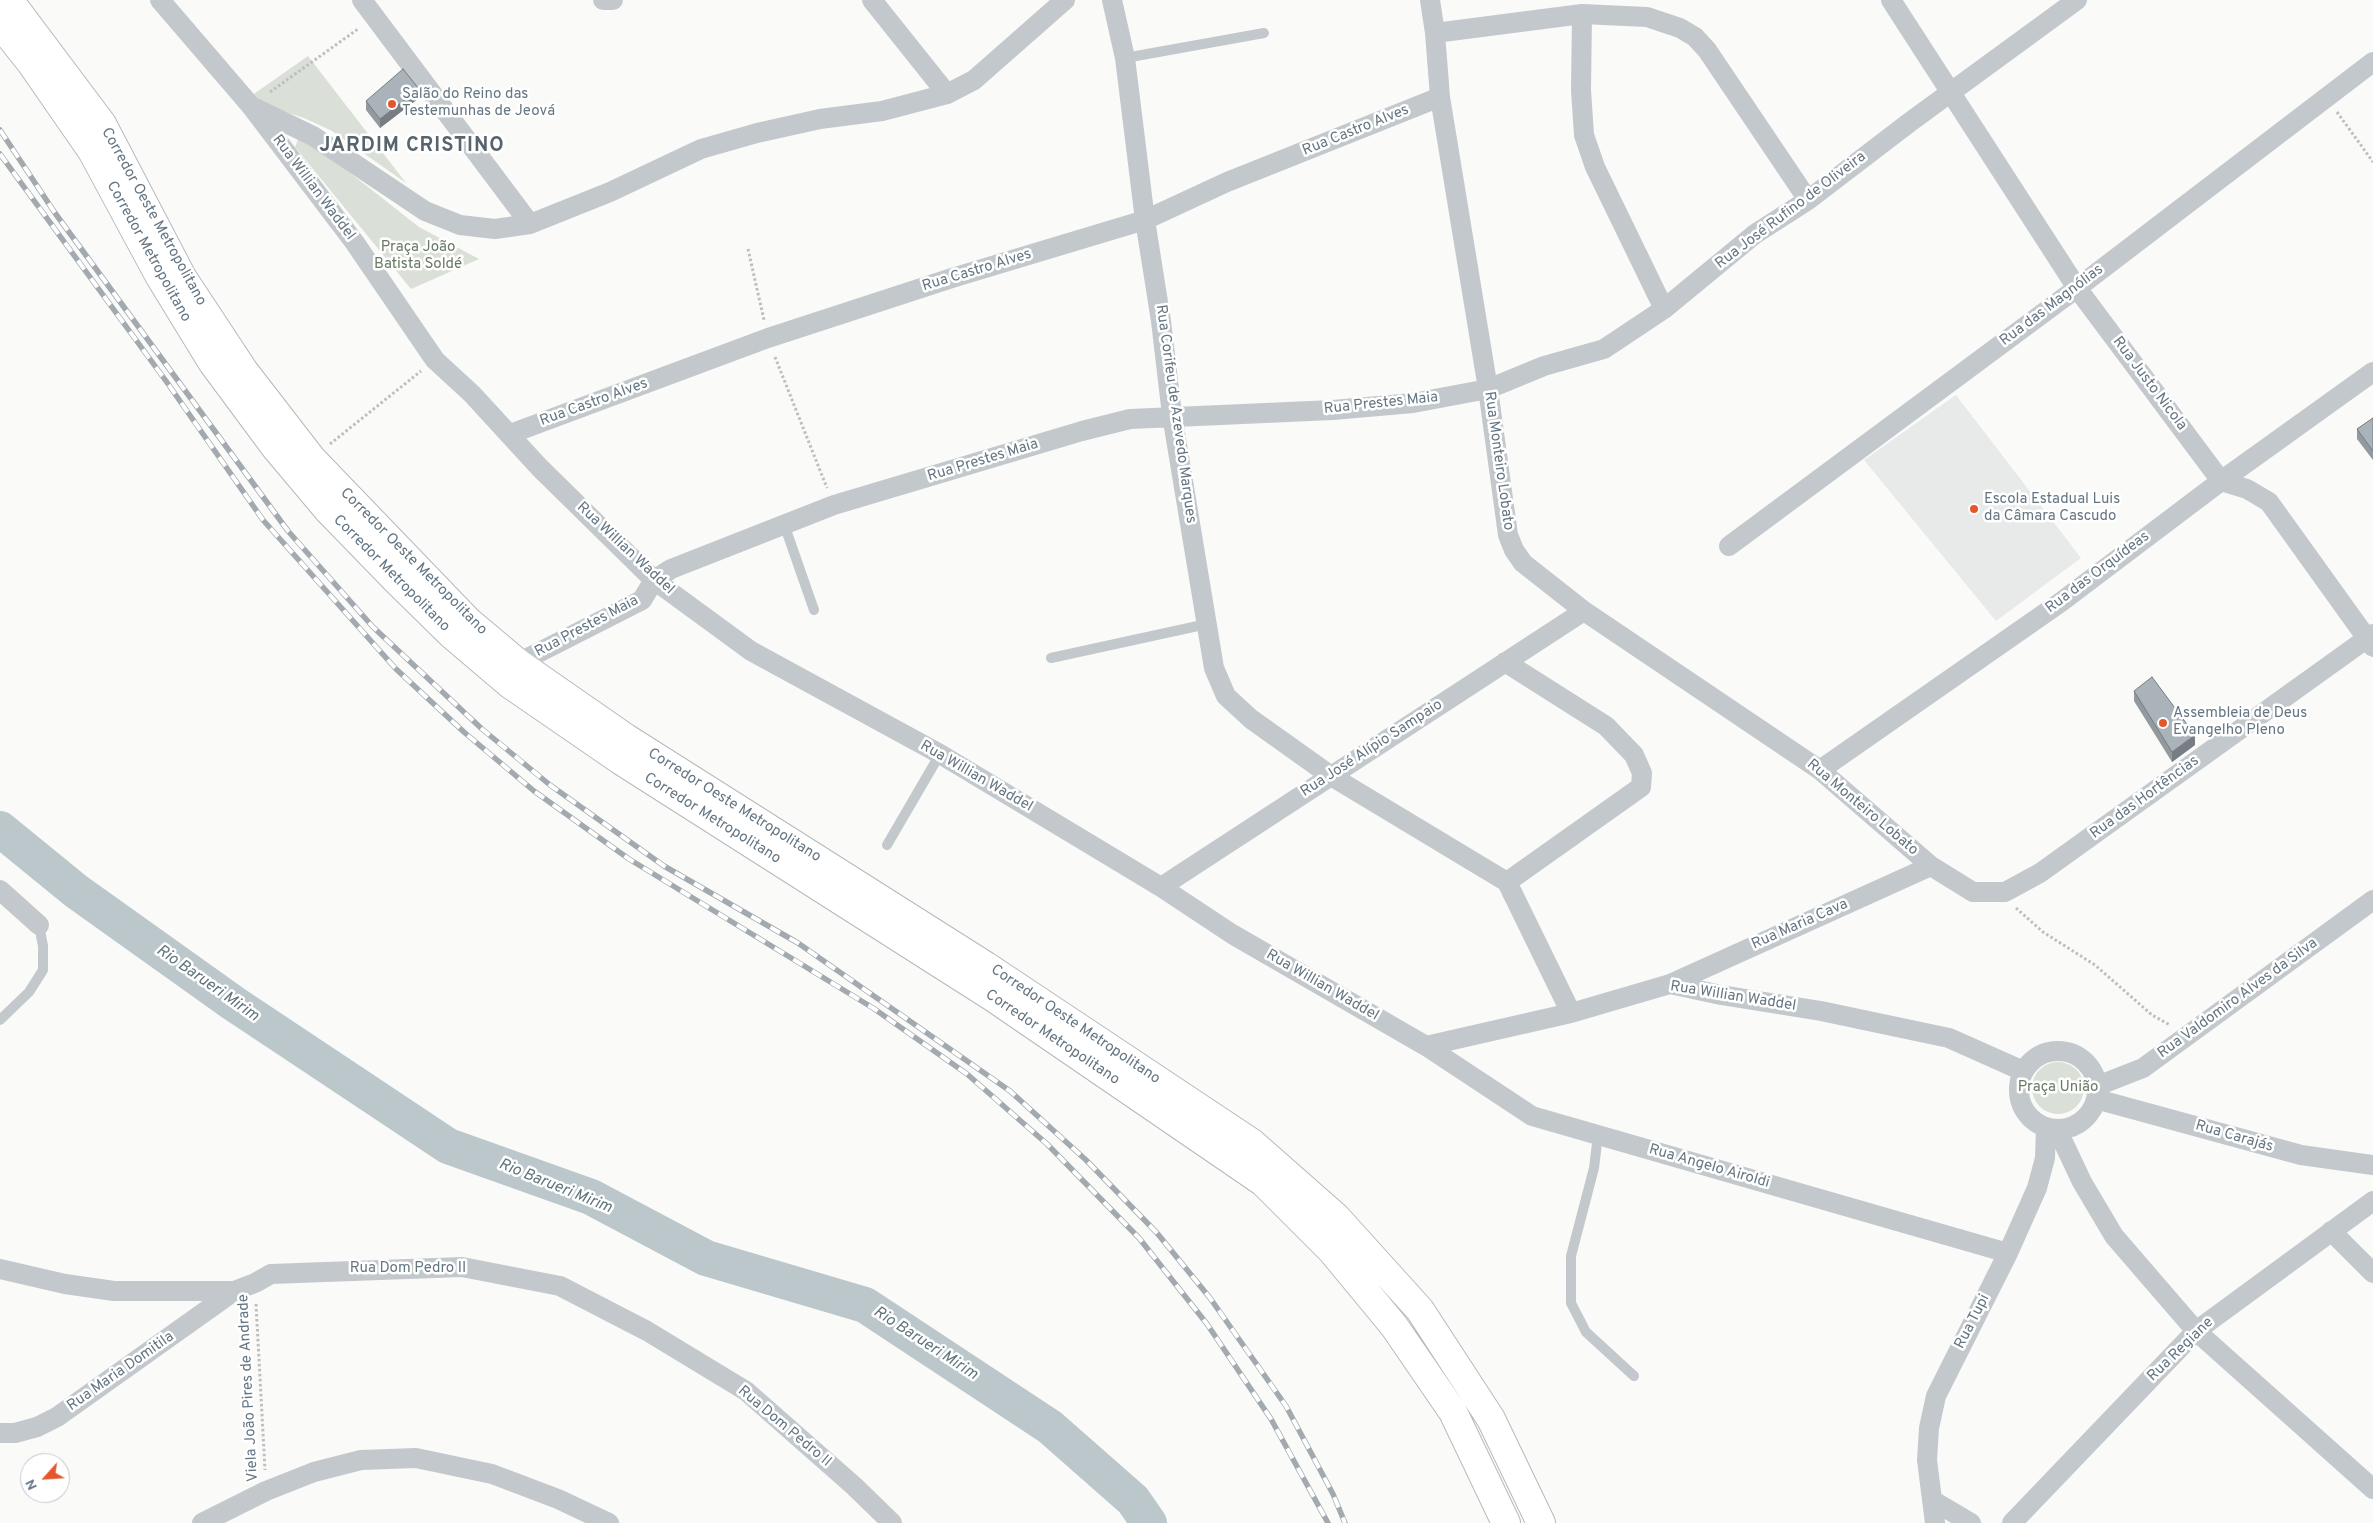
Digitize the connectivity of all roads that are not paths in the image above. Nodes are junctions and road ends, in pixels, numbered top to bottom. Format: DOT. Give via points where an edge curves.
graph roads {
  1 [pos="9,0"];
  2 [pos="160,0"];
  3 [pos="362,0"];
  4 [pos="603,0"];
  5 [pos="613,0"];
  6 [pos="872,0"];
  7 [pos="1065,0"];
  8 [pos="1112,0"];
  9 [pos="1430,0"];
  10 [pos="1891,0"];
  11 [pos="2077,0"];
  12 [pos="1582,14"];
  13 [pos="0,24"];
  14 [pos="1264,33"];
  15 [pos="1435,33"];
  16 [pos="1125,58"];
  17 [pos="2373,62"];
  18 [pos="1952,93"];
  19 [pos="947,94"];
  20 [pos="1440,97"];
  21 [pos="251,106"];
  22 [pos="1808,200"];
  23 [pos="1145,220"];
  24 [pos="530,224"];
  25 [pos="2077,288"];
  26 [pos="1664,309"];
  27 [pos="2373,372"];
  28 [pos="1488,389"];
  29 [pos="1172,415"];
  30 [pos="510,434"];
  31 [pos="2221,481"];
  32 [pos="784,524"];
  33 [pos="1729,546"];
  34 [pos="396,580"];
  35 [pos="654,580"];
  36 [pos="814,610"];
  37 [pos="1584,611"];
  38 [pos="1207,624"];
  39 [pos="2371,640"];
  40 [pos="1051,658"];
  41 [pos="1506,662"];
  42 [pos="518,663"];
  43 [pos="940,754"];
  44 [pos="1820,770"];
  45 [pos="1331,776"];
  46 [pos="887,845"];
  47 [pos="1931,866"];
  48 [pos="1507,882"];
  49 [pos="1161,886"];
  50 [pos="0,890"];
  51 [pos="2373,900"];
  52 [pos="39,925"];
  53 [pos="1670,984"];
  54 [pos="1571,1013"];
  55 [pos="0,1020"];
  56 [pos="1426,1046"];
  57 [pos="2023,1071"];
  58 [pos="2097,1092"];
  59 [pos="2051,1128"];
  60 [pos="1598,1135"];
  61 [pos="2373,1165"];
  62 [pos="2373,1202"];
  63 [pos="2331,1231"];
  64 [pos="2008,1253"];
  65 [pos="0,1269"];
  66 [pos="2373,1273"];
  67 [pos="234,1291"];
  68 [pos="2196,1331"];
  69 [pos="1634,1376"];
  70 [pos="0,1433"];
  71 [pos="2373,1489"];
  72 [pos="1932,1500"];
  73 [pos="202,1523"];
  74 [pos="609,1523"];
  75 [pos="892,1523"];
  76 [pos="1506,1523"];
  77 [pos="1541,1523"];
  78 [pos="1935,1523"];
  79 [pos="1971,1523"];
  80 [pos="2012,1523"];
  1 -- 42 [label="main road, Corredor Oeste Metropolitano" via="102,124 182,277 244,371 312,459 468,621"];
  2 -- 21 [label="street, Rua Willian Waddel"];
  3 -- 24 [label="street"];
  4 -- 5 [label="street"];
  6 -- 19 [label="street"];
  7 -- 19 [label="street" via="974,80"];
  8 -- 16 [label="street, Rua Corifeu de Azevedo Marques"];
  9 -- 15 [label="street, Rua Monteiro Lobato"];
  10 -- 18 [label="street, Rua Justo Nicola"];
  11 -- 18 [label="street, Rua José Rufino de Oliveira"];
  12 -- 15 [label="street"];
  12 -- 22 [label="street" via="1647,17 1680,28 1695,37"];
  12 -- 26 [label="street" via="1584,135 1595,167"];
  13 -- 34 [label="main road, Corredor Metropolitano" via="92,152 160,277 212,362 275,447 322,503"];
  14 -- 16 [label="lane"];
  15 -- 20 [label="street, Rua Monteiro Lobato"];
  16 -- 23 [label="street, Rua Corifeu de Azevedo Marques"];
  17 -- 25 [label="street, Rua das Magnólias"];
  18 -- 22 [label="street, Rua José Rufino de Oliveira"];
  18 -- 25 [label="street, Rua Justo Nicola"];
  19 -- 24 [label="street" via="882,111 820,119 701,148 610,192"];
  20 -- 23 [label="street, Rua Castro Alves" via="1228,182"];
  20 -- 28 [label="street, Rua Monteiro Lobato"];
  21 -- 24 [label="street" via="313,136 425,211 460,225 495,229"];
  21 -- 30 [label="street, Rua Willian Waddel" via="355,243 435,360"];
  22 -- 26 [label="street, Rua José Rufino de Oliveira" via="1756,234"];
  23 -- 29 [label="street, Rua Corifeu de Azevedo Marques" via="1162,321"];
  23 -- 30 [label="street, Rua Castro Alves" via="768,338"];
  25 -- 31 [label="street, Rua Justo Nicola"];
  25 -- 33 [label="street, Rua das Magnólias"];
  26 -- 28 [label="street, Rua José Rufino de Oliveira" via="1604,349 1544,366"];
  27 -- 31 [label="street, Rua das Orquídeas"];
  28 -- 29 [label="street, Rua Prestes Maia" via="1413,404"];
  28 -- 37 [label="street, Rua Monteiro Lobato" via="1508,535 1514,550 1523,563"];
  29 -- 32 [label="street, Rua Prestes Maia" via="1130,419 1098,427 834,505"];
  29 -- 38 [label="street, Rua Corifeu de Azevedo Marques"];
  30 -- 35 [label="street, Rua Willian Waddel"];
  31 -- 39 [label="street" via="2247,489 2269,502"];
  31 -- 44 [label="street, Rua das Orquídeas" via="2062,602"];
  32 -- 35 [label="street, Rua Prestes Maia" via="671,569"];
  32 -- 36 [label="lane"];
  34 -- 42 [label="main road" via="419,592 483,649"];
  34 -- 76 [label="main road, Corredor Metropolitano" via="451,634 511,685 620,760 994,998 1263,1182 1332,1250 1394,1326 1454,1412"];
  35 -- 42 [label="street, Rua Prestes Maia" via="642,600"];
  35 -- 43 [label="street, Rua Willian Waddel" via="751,651"];
  37 -- 41 [label="street, Rua José Alípio Sampaio"];
  37 -- 44 [label="street, Rua Monteiro Lobato"];
  38 -- 40 [label="lane"];
  38 -- 45 [label="street, Rua Corifeu de Azevedo Marques" via="1214,668 1226,696 1251,719"];
  39 -- 47 [label="street, Rua das Hortências" via="2040,873 2005,892 1973,892"];
  41 -- 45 [label="street, Rua José Alípio Sampaio"];
  41 -- 48 [label="street" via="1606,726 1634,754 1642,772 1641,787"];
  42 -- 77 [label="main road, Corredor Oeste Metropolitano" via="626,738 977,961 1252,1143 1336,1217 1420,1310 1491,1419"];
  43 -- 46 [label="lane"];
  43 -- 49 [label="street, Rua Willian Waddel"];
  44 -- 47 [label="street, Rua Monteiro Lobato"];
  45 -- 48 [label="street, Rua Corifeu de Azevedo Marques"];
  45 -- 49 [label="street, Rua José Alípio Sampaio"];
  47 -- 53 [label="street, Rua Maria Cava"];
  48 -- 54 [label="street"];
  49 -- 56 [label="street, Rua Willian Waddel" via="1232,934"];
  50 -- 52 [label="street"];
  51 -- 58 [label="street, Rua Valdomiro Alves da Silva" via="2143,1068"];
  52 -- 55 [label="lane" via="43,970 29,992"];
  53 -- 54 [label="street, Rua Willian Waddel"];
  53 -- 57 [label="street, Rua Willian Waddel" via="1949,1038"];
  54 -- 56 [label="street, Rua Willian Waddel"];
  56 -- 60 [label="street, Rua Angelo Airoldi" via="1532,1116"];
  57 -- 58 [label="street" via="2041,1054 2066,1051 2087,1063 2094,1074"];
  57 -- 59 [label="street" via="2019,1093 2022,1104 2027,1114"];
  58 -- 59 [label="street" via="2088,1116 2068,1128"];
  58 -- 61 [label="street, Rua Carajás" via="2301,1155"];
  59 -- 64 [label="street, Rua Tupi" via="2037,1188"];
  59 -- 68 [label="street" via="2114,1236"];
  60 -- 64 [label="street, Rua Angelo Airoldi"];
  60 -- 69 [label="lane" via="1594,1168 1571,1256 1571,1303 1586,1332"];
  62 -- 63 [label="street, Rua Regiane"];
  63 -- 66 [label="street"];
  63 -- 68 [label="street, Rua Regiane"];
  64 -- 72 [label="street, Rua Tupi" via="1936,1396 1927,1460"];
  65 -- 67 [label="street, Rua Dom Pedro II" via="114,1291"];
  67 -- 70 [label="street, Rua Maria Domitila" via="57,1417 37,1427"];
  67 -- 75 [label="street, Rua Dom Pedro II" via="271,1274 462,1267 560,1286 647,1331 746,1391"];
  68 -- 71 [label="street"];
  68 -- 80 [label="street, Rua Regiane"];
  72 -- 78 [label="street, Rua Tupi"];
  72 -- 79 [label="street"];
  73 -- 74 [label="street" via="266,1491 314,1472 361,1460 416,1458 492,1474"];
}
